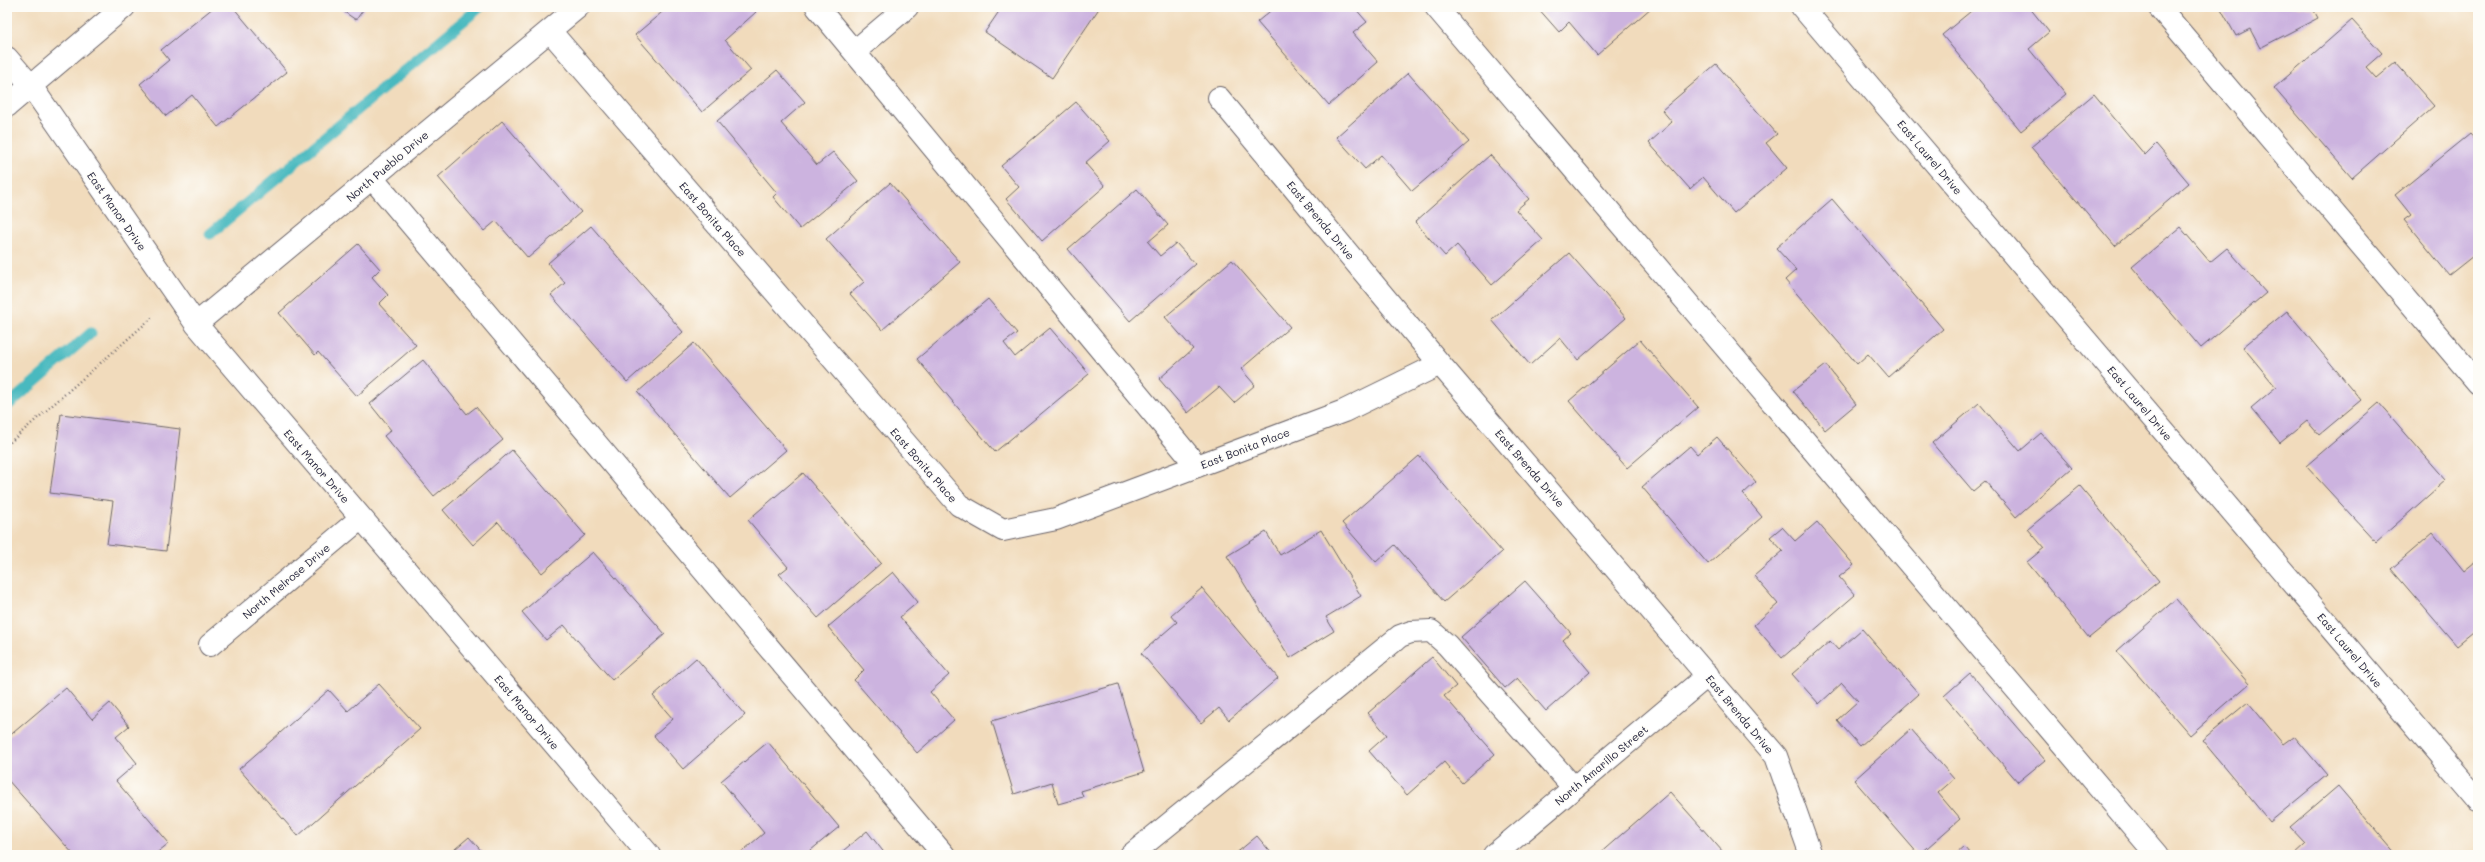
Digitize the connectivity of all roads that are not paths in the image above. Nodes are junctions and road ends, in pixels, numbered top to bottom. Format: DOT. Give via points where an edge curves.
graph roads {
  1 [pos="124,7"];
  2 [pos="578,7"];
  3 [pos="818,7"];
  4 [pos="907,7"];
  5 [pos="1436,7"];
  6 [pos="1802,7"];
  7 [pos="2159,7"];
  8 [pos="550,31"];
  9 [pos="856,51"];
  10 [pos="7,58"];
  11 [pos="31,86"];
  12 [pos="1219,98"];
  13 [pos="7,106"];
  14 [pos="372,178"];
  15 [pos="196,324"];
  16 [pos="1440,364"];
  17 [pos="2478,383"];
  18 [pos="1197,466"];
  19 [pos="361,518"];
  20 [pos="210,645"];
  21 [pos="1708,676"];
  22 [pos="1574,788"];
  23 [pos="2478,800"];
  24 [pos="649,855"];
  25 [pos="944,855"];
  26 [pos="1131,855"];
  27 [pos="1494,855"];
  28 [pos="1811,855"];
  29 [pos="2157,855"];
  1 -- 11 [label="street"];
  2 -- 8 [label="street, North Pueblo Drive"];
  3 -- 9 [label="street"];
  4 -- 9 [label="street"];
  5 -- 29 [label="street"];
  6 -- 23 [label="street, East Laurel Drive"];
  7 -- 17 [label="street"];
  8 -- 14 [label="street, North Pueblo Drive"];
  8 -- 18 [label="street, East Bonita Place" via="959,505 1003,530 1056,519"];
  9 -- 18 [label="street"];
  10 -- 11 [label="street, East Manor Drive"];
  11 -- 13 [label="street"];
  11 -- 15 [label="street, East Manor Drive"];
  12 -- 16 [label="street, East Brenda Drive"];
  14 -- 15 [label="street, North Pueblo Drive"];
  14 -- 25 [label="street"];
  15 -- 19 [label="street, East Manor Drive"];
  16 -- 18 [label="street, East Bonita Place" via="1344,411"];
  16 -- 21 [label="street, East Brenda Drive"];
  19 -- 20 [label="street, North Melrose Drive"];
  19 -- 24 [label="street, East Manor Drive"];
  21 -- 22 [label="street, North Amarillo Street"];
  21 -- 28 [label="street, East Brenda Drive" via="1776,756"];
  22 -- 26 [label="street" via="1447,645 1431,631 1411,632 1400,636"];
  22 -- 27 [label="street, North Amarillo Street"];
}
